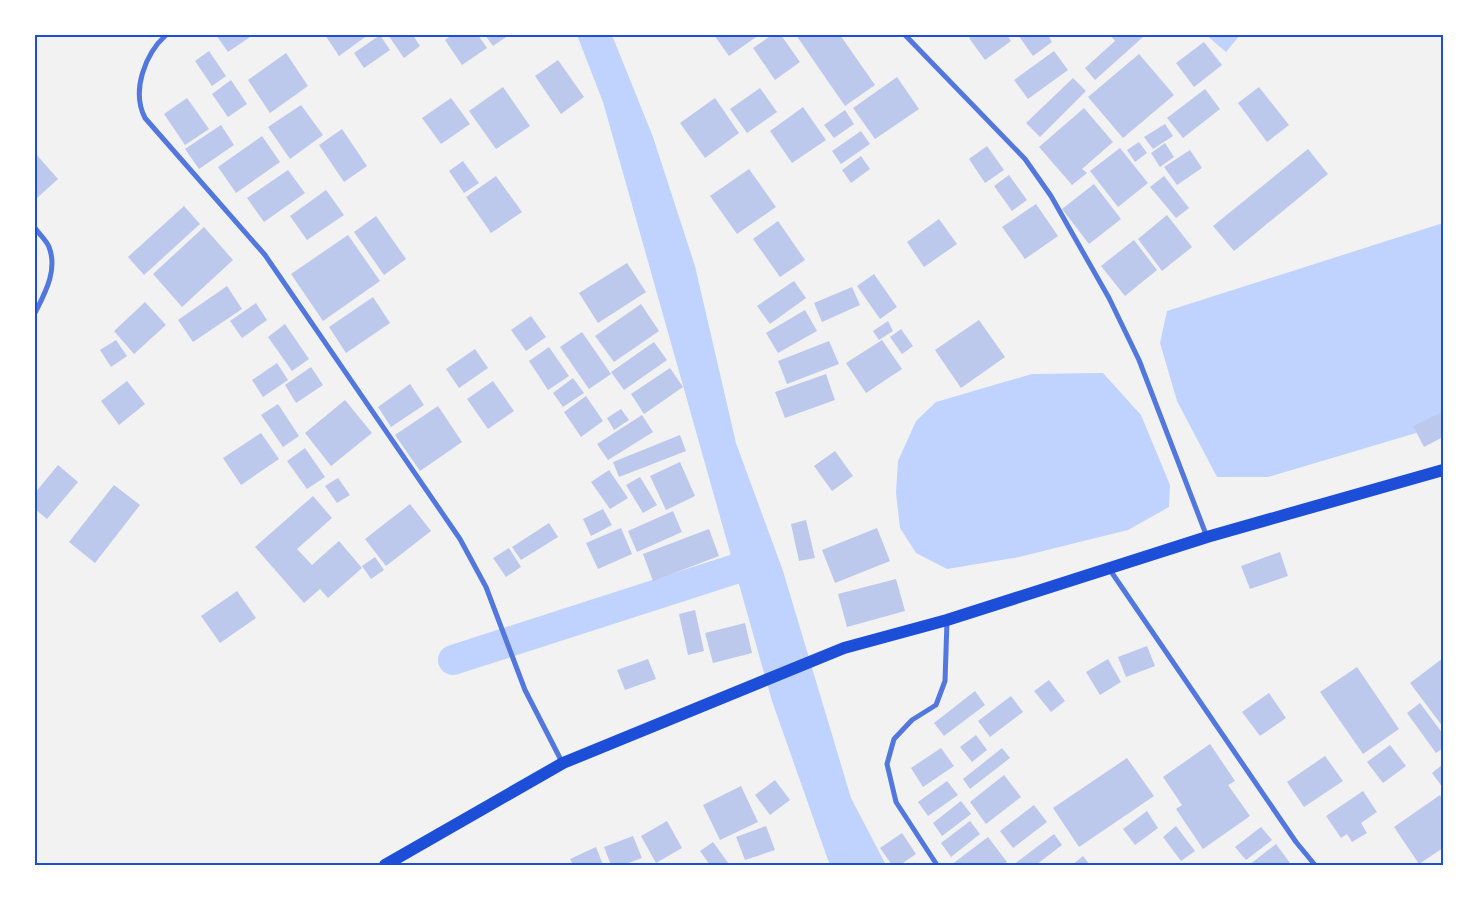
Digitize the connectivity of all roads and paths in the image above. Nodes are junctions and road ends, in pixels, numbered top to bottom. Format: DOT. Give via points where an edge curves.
graph roads {
  1 [pos="166,35"];
  2 [pos="905,35"];
  3 [pos="35,228"];
  4 [pos="35,313"];
  5 [pos="1443,470"];
  6 [pos="1207,537"];
  7 [pos="1110,570"];
  8 [pos="947,620"];
  9 [pos="562,763"];
  10 [pos="385,865"];
  11 [pos="936,865"];
  12 [pos="1315,865"];
  1 -- 9 [label="street" via="153,47 141,76 140,102 145,118 265,255 460,540 486,587 525,690"];
  2 -- 6 [label="street" via="1025,159 1051,196 1109,298 1139,360"];
  3 -- 4 [label="street" via="49,246 52,264 47,289"];
  5 -- 6 [label="main road"];
  6 -- 7 [label="main road"];
  7 -- 8 [label="main road"];
  7 -- 12 [label="street"];
  8 -- 9 [label="main road" via="844,648"];
  8 -- 11 [label="street" via="944,681 936,705 912,720 894,739 887,764 896,802"];
  9 -- 10 [label="main road"];
}
